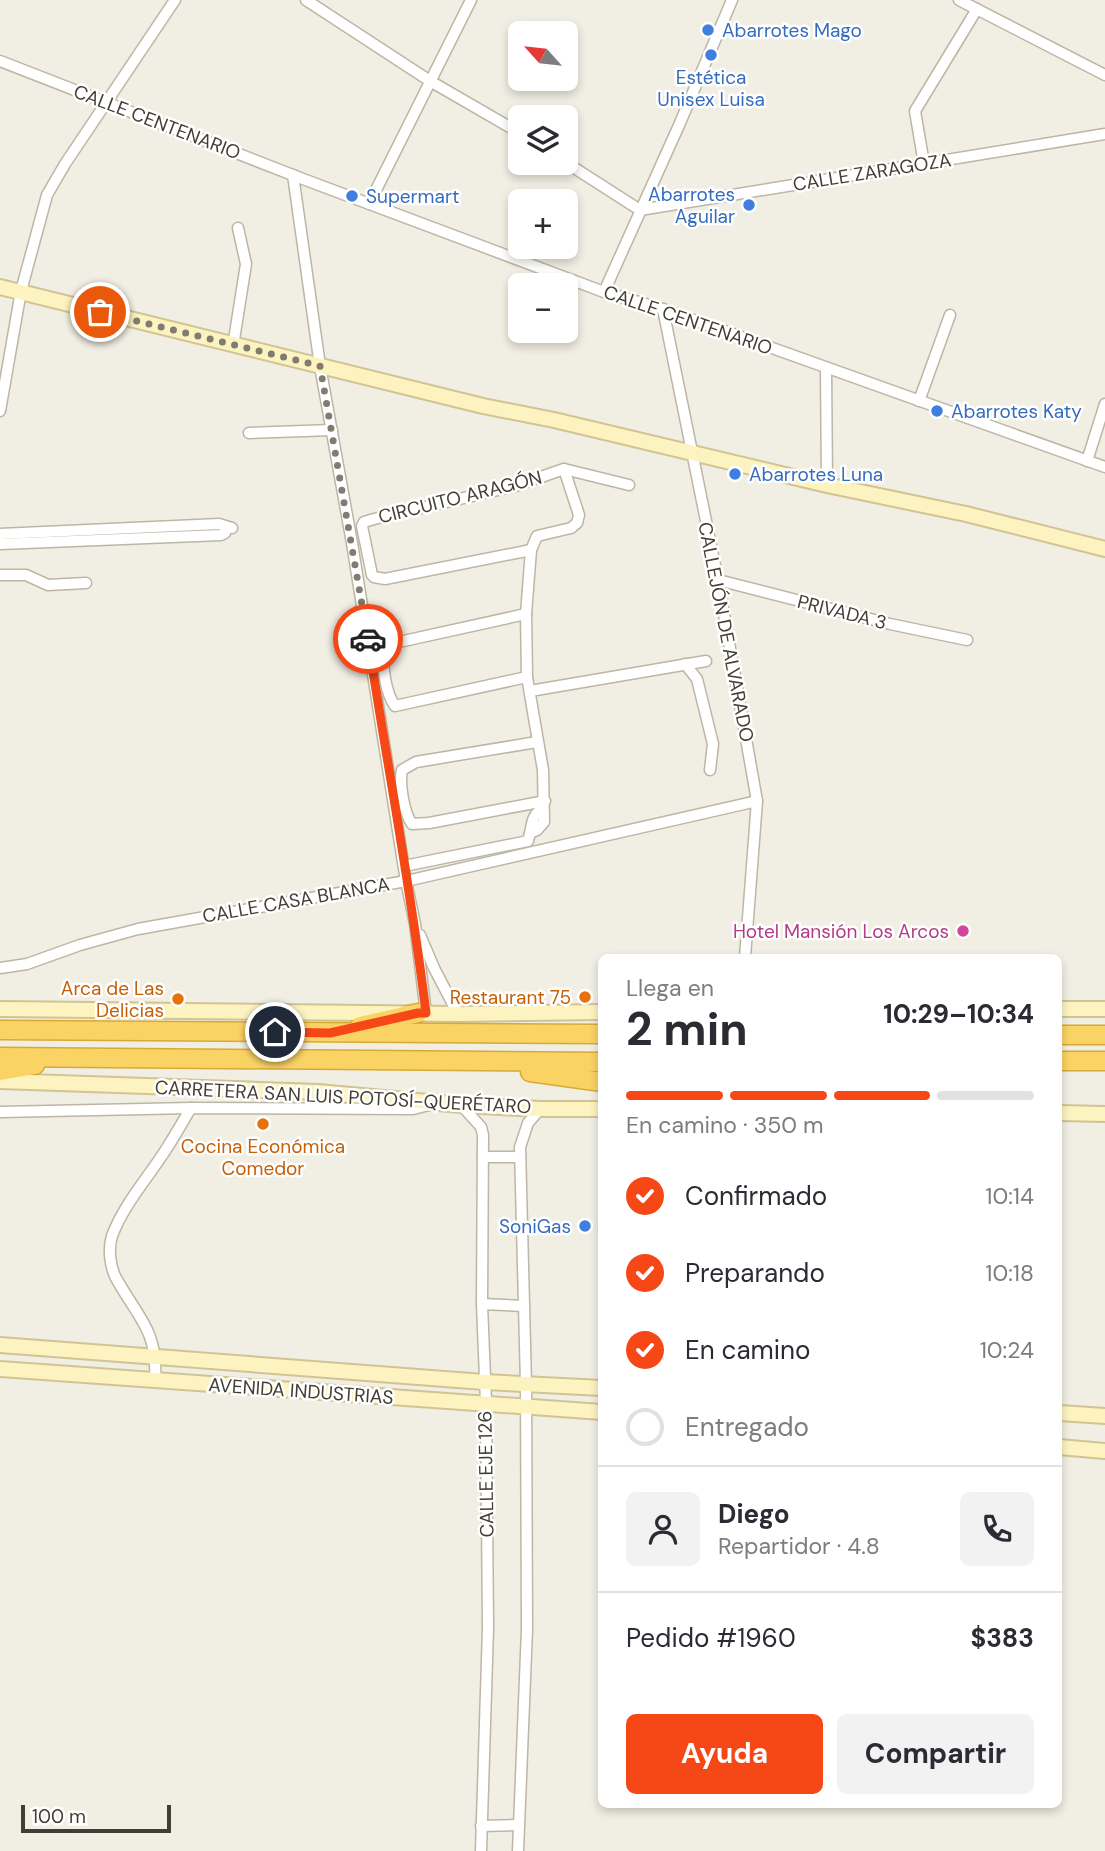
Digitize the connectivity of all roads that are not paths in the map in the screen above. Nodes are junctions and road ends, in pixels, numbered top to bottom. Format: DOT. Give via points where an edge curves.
graph roads {
  1 [pos="176,0"];
  2 [pos="306,0"];
  3 [pos="471,0"];
  4 [pos="732,0"];
  5 [pos="959,0"];
  6 [pos="977,9"];
  7 [pos="0,61"];
  8 [pos="1105,75"];
  9 [pos="430,81"];
  10 [pos="105,103"];
  11 [pos="508,126"];
  12 [pos="1105,134"];
  13 [pos="924,164"];
  14 [pos="578,170"];
  15 [pos="293,175"];
  16 [pos="369,204"];
  17 [pos="640,210"];
  18 [pos="238,228"];
  19 [pos="0,287"];
  20 [pos="21,291"];
  21 [pos="604,292"];
  22 [pos="663,309"];
  23 [pos="950,315"];
  24 [pos="233,346"];
  25 [pos="320,366"];
  26 [pos="825,368"];
  27 [pos="919,401"];
  28 [pos="1105,404"];
  29 [pos="0,411"];
  30 [pos="332,430"];
  31 [pos="249,433"];
  32 [pos="692,452"];
  33 [pos="1087,461"];
  34 [pos="1105,467"];
  35 [pos="564,469"];
  36 [pos="629,485"];
  37 [pos="827,485"];
  38 [pos="229,528"];
  39 [pos="0,534"];
  40 [pos="8,541"];
  41 [pos="1105,549"];
  42 [pos="531,550"];
  43 [pos="0,575"];
  44 [pos="718,580"];
  45 [pos="86,583"];
  46 [pos="526,614"];
  47 [pos="967,640"];
  48 [pos="706,661"];
  49 [pos="685,664"];
  50 [pos="527,677"];
  51 [pos="530,691"];
  52 [pos="537,741"];
  53 [pos="710,770"];
  54 [pos="757,800"];
  55 [pos="544,805"];
  56 [pos="529,842"];
  57 [pos="404,866"];
  58 [pos="406,881"];
  59 [pos="415,924"];
  60 [pos="745,954"];
  61 [pos="0,968"];
  62 [pos="0,1009"];
  63 [pos="1062,1009"];
  64 [pos="1105,1009"];
  65 [pos="598,1012"];
  66 [pos="422,1013"];
  67 [pos="458,1014"];
  68 [pos="0,1030"];
  69 [pos="330,1033"];
  70 [pos="598,1034"];
  71 [pos="1062,1035"];
  72 [pos="1105,1035"];
  73 [pos="0,1057"];
  74 [pos="80,1058"];
  75 [pos="1062,1061"];
  76 [pos="1105,1061"];
  77 [pos="598,1062"];
  78 [pos="464,1063"];
  79 [pos="0,1071"];
  80 [pos="0,1081"];
  81 [pos="598,1081"];
  82 [pos="438,1103"];
  83 [pos="461,1105"];
  84 [pos="191,1108"];
  85 [pos="540,1109"];
  86 [pos="598,1109"];
  87 [pos="0,1112"];
  88 [pos="1062,1113"];
  89 [pos="1105,1114"];
  90 [pos="483,1157"];
  91 [pos="520,1157"];
  92 [pos="482,1304"];
  93 [pos="523,1306"];
  94 [pos="0,1345"];
  95 [pos="156,1356"];
  96 [pos="0,1369"];
  97 [pos="155,1380"];
  98 [pos="484,1382"];
  99 [pos="526,1384"];
  100 [pos="598,1388"];
  101 [pos="486,1403"];
  102 [pos="525,1406"];
  103 [pos="598,1412"];
  104 [pos="1062,1413"];
  105 [pos="1105,1416"];
  106 [pos="1062,1447"];
  107 [pos="1105,1451"];
  108 [pos="518,1825"];
  109 [pos="481,1826"];
  110 [pos="481,1851"];
  111 [pos="518,1851"];
  1 -- 10 [label="street"];
  2 -- 9 [label="street"];
  3 -- 9 [label="street"];
  4 -- 17 [label="street"];
  5 -- 6 [label="street"];
  6 -- 8 [label="street"];
  6 -- 13 [label="street" via="915,111"];
  7 -- 10 [label="street, CALLE CENTENARIO"];
  9 -- 11 [label="street"];
  9 -- 16 [label="street"];
  10 -- 15 [label="street, CALLE CENTENARIO"];
  10 -- 20 [label="street" via="47,195"];
  12 -- 13 [label="street, CALLE ZARAGOZA"];
  13 -- 17 [label="street, CALLE ZARAGOZA"];
  14 -- 17 [label="street"];
  15 -- 16 [label="street, CALLE CENTENARIO"];
  15 -- 25 [label="street"];
  16 -- 21 [label="street, CALLE CENTENARIO"];
  17 -- 21 [label="street"];
  18 -- 24 [label="street" via="246,264"];
  19 -- 20 [label="main road"];
  20 -- 24 [label="main road"];
  20 -- 29 [label="street"];
  21 -- 22 [label="street, CALLE CENTENARIO"];
  22 -- 26 [label="street, CALLE CENTENARIO"];
  22 -- 32 [label="street, CALLEJÓN DE ALVARADO"];
  23 -- 27 [label="street"];
  24 -- 25 [label="main road"];
  25 -- 30 [label="street"];
  25 -- 32 [label="main road"];
  26 -- 27 [label="street, CALLE CENTENARIO"];
  26 -- 37 [label="street"];
  27 -- 33 [label="street, CALLE CENTENARIO"];
  28 -- 33 [label="street"];
  30 -- 31 [label="street"];
  30 -- 57 [label="street"];
  32 -- 37 [label="main road"];
  32 -- 44 [label="street, CALLEJÓN DE ALVARADO"];
  33 -- 34 [label="street, CALLE CENTENARIO"];
  35 -- 36 [label="street, CIRCUITO ARAGÓN"];
  35 -- 42 [label="street, CIRCUITO ARAGÓN" via="579,515 577,523 537,536"];
  35 -- 42 [label="street, CIRCUITO ARAGÓN" via="362,526 374,578"];
  37 -- 41 [label="main road"];
  38 -- 40 [label="street" via="221,535 188,531"];
  39 -- 40 [label="street"];
  42 -- 46 [label="street"];
  43 -- 45 [label="street" via="26,575 48,585"];
  44 -- 47 [label="street, PRIVADA 3"];
  44 -- 54 [label="street, CALLEJÓN DE ALVARADO"];
  46 -- 50 [label="street"];
  46 -- 50 [label="street" via="400,642 384,651 383,659 395,706"];
  48 -- 49 [label="street"];
  49 -- 51 [label="street"];
  49 -- 53 [label="street" via="697,679 713,744"];
  50 -- 51 [label="street"];
  51 -- 52 [label="street"];
  52 -- 55 [label="street" via="544,770"];
  52 -- 55 [label="street" via="416,762 402,770 401,777 412,824"];
  54 -- 56 [label="street, CALLE CASA BLANCA"];
  54 -- 60 [label="street, CALLEJÓN DE ALVARADO"];
  55 -- 56 [label="street" via="530,823"];
  56 -- 57 [label="street"];
  56 -- 58 [label="street, CALLE CASA BLANCA"];
  57 -- 58 [label="street"];
  58 -- 59 [label="street"];
  58 -- 61 [label="street, CALLE CASA BLANCA" via="138,929"];
  59 -- 66 [label="street"];
  59 -- 67 [label="street"];
  62 -- 66 [label="main road"];
  63 -- 64 [label="main road"];
  65 -- 67 [label="main road"];
  66 -- 67 [label="main road"];
  66 -- 69 [label="highway"];
  68 -- 69 [label="highway"];
  69 -- 70 [label="highway"];
  71 -- 72 [label="highway"];
  73 -- 74 [label="highway"];
  74 -- 78 [label="highway"];
  74 -- 79 [label="highway"];
  75 -- 76 [label="highway"];
  77 -- 78 [label="highway"];
  78 -- 81 [label="highway"];
  80 -- 82 [label="main road, CARRETERA SAN LUIS POTOSÍ-QUERÉTARO" via="318,1092"];
  82 -- 83 [label="main road, CARRETERA SAN LUIS POTOSÍ-QUERÉTARO"];
  82 -- 84 [label="street" via="413,1109"];
  83 -- 85 [label="main road, CARRETERA SAN LUIS POTOSÍ-QUERÉTARO"];
  83 -- 90 [label="street, CALLE EJE 126" via="481,1126"];
  84 -- 87 [label="street"];
  84 -- 95 [label="street" via="111,1238 115,1275 148,1329"];
  85 -- 86 [label="main road, CARRETERA SAN LUIS POTOSÍ-QUERÉTARO"];
  85 -- 91 [label="street, CALLE EJE 126" via="528,1123"];
  88 -- 89 [label="main road"];
  90 -- 91 [label="street"];
  90 -- 92 [label="street, CALLE EJE 126"];
  91 -- 93 [label="street, CALLE EJE 126"];
  92 -- 93 [label="street"];
  92 -- 98 [label="street, CALLE EJE 126"];
  93 -- 99 [label="street, CALLE EJE 126"];
  94 -- 95 [label="main road, AVENIDA INDUSTRIAS"];
  95 -- 97 [label="street"];
  95 -- 98 [label="main road, AVENIDA INDUSTRIAS"];
  96 -- 97 [label="main road, AVENIDA INDUSTRIAS"];
  97 -- 101 [label="main road, AVENIDA INDUSTRIAS"];
  98 -- 99 [label="main road, AVENIDA INDUSTRIAS"];
  98 -- 101 [label="street, CALLE EJE 126"];
  99 -- 100 [label="main road, AVENIDA INDUSTRIAS"];
  99 -- 102 [label="street, CALLE EJE 126"];
  101 -- 102 [label="main road, AVENIDA INDUSTRIAS"];
  101 -- 109 [label="street, CALLE EJE 126" via="488,1628"];
  102 -- 103 [label="main road, AVENIDA INDUSTRIAS"];
  102 -- 108 [label="street, CALLE EJE 126" via="527,1629"];
  104 -- 105 [label="main road"];
  106 -- 107 [label="main road"];
  108 -- 109 [label="street"];
  108 -- 111 [label="street, CALLE EJE 126"];
  109 -- 110 [label="street, CALLE EJE 126"];
}
